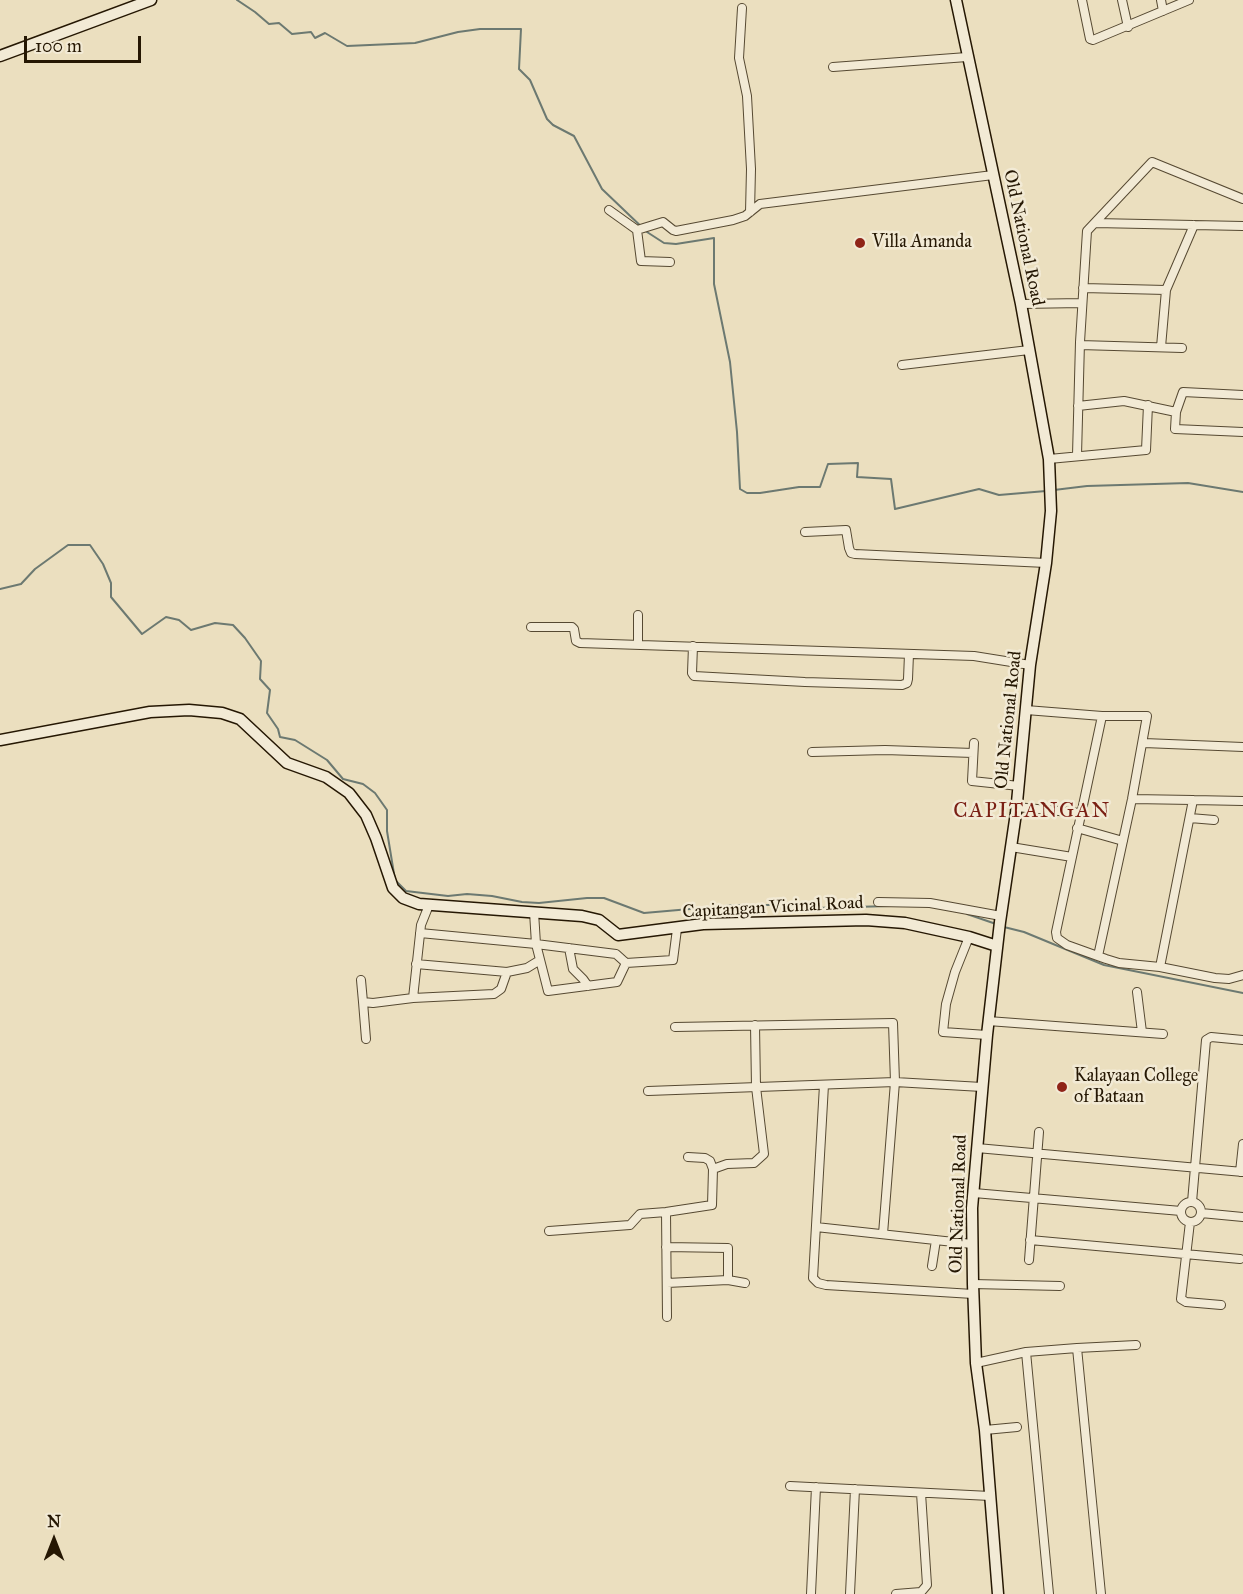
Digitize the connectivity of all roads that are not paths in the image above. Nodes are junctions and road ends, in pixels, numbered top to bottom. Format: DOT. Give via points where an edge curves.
graph roads {
  1 [pos="151,0"];
  2 [pos="956,0"];
  3 [pos="1082,0"];
  4 [pos="1122,0"];
  5 [pos="1161,0"];
  6 [pos="1189,0"];
  7 [pos="742,8"];
  8 [pos="1163,11"];
  9 [pos="1128,27"];
  10 [pos="0,56"];
  11 [pos="968,57"];
  12 [pos="833,67"];
  13 [pos="993,175"];
  14 [pos="1243,199"];
  15 [pos="609,210"];
  16 [pos="750,213"];
  17 [pos="1095,223"];
  18 [pos="1194,225"];
  19 [pos="1243,226"];
  20 [pos="637,230"];
  21 [pos="670,262"];
  22 [pos="1083,288"];
  23 [pos="1166,290"];
  24 [pos="1082,303"];
  25 [pos="1021,304"];
  26 [pos="1080,345"];
  27 [pos="1161,347"];
  28 [pos="1182,348"];
  29 [pos="1029,350"];
  30 [pos="902,365"];
  31 [pos="1243,395"];
  32 [pos="1078,405"];
  33 [pos="1148,405"];
  34 [pos="1176,412"];
  35 [pos="1243,432"];
  36 [pos="1077,455"];
  37 [pos="1049,459"];
  38 [pos="805,532"];
  39 [pos="1046,563"];
  40 [pos="638,615"];
  41 [pos="531,627"];
  42 [pos="638,644"];
  43 [pos="693,646"];
  44 [pos="909,654"];
  45 [pos="1030,666"];
  46 [pos="1026,710"];
  47 [pos="1102,716"];
  48 [pos="0,740"];
  49 [pos="1144,742"];
  50 [pos="974,743"];
  51 [pos="1243,747"];
  52 [pos="812,752"];
  53 [pos="973,753"];
  54 [pos="1019,786"];
  55 [pos="1132,799"];
  56 [pos="1193,800"];
  57 [pos="1243,801"];
  58 [pos="1016,807"];
  59 [pos="1080,813"];
  60 [pos="1190,818"];
  61 [pos="1214,820"];
  62 [pos="1077,828"];
  63 [pos="1123,841"];
  64 [pos="1011,848"];
  65 [pos="1072,857"];
  66 [pos="878,902"];
  67 [pos="429,905"];
  68 [pos="534,912"];
  69 [pos="1000,923"];
  70 [pos="677,929"];
  71 [pos="420,933"];
  72 [pos="969,937"];
  73 [pos="536,944"];
  74 [pos="998,946"];
  75 [pos="569,948"];
  76 [pos="1098,956"];
  77 [pos="540,960"];
  78 [pos="626,963"];
  79 [pos="416,964"];
  80 [pos="1160,967"];
  81 [pos="507,972"];
  82 [pos="1243,975"];
  83 [pos="361,980"];
  84 [pos="588,986"];
  85 [pos="1137,992"];
  86 [pos="413,998"];
  87 [pos="363,1002"];
  88 [pos="988,1021"];
  89 [pos="755,1025"];
  90 [pos="675,1027"];
  91 [pos="1142,1032"];
  92 [pos="1163,1034"];
  93 [pos="987,1035"];
  94 [pos="366,1039"];
  95 [pos="1243,1040"];
  96 [pos="896,1082"];
  97 [pos="824,1085"];
  98 [pos="756,1087"];
  99 [pos="982,1087"];
  100 [pos="648,1091"];
  101 [pos="1039,1132"];
  102 [pos="1243,1144"];
  103 [pos="977,1148"];
  104 [pos="1038,1154"];
  105 [pos="688,1157"];
  106 [pos="1195,1167"];
  107 [pos="713,1169"];
  108 [pos="1242,1172"];
  109 [pos="974,1193"];
  110 [pos="1034,1198"];
  111 [pos="1192,1202"];
  112 [pos="1180,1211"];
  113 [pos="666,1212"];
  114 [pos="1201,1213"];
  115 [pos="1243,1217"];
  116 [pos="1190,1222"];
  117 [pos="816,1227"];
  118 [pos="549,1231"];
  119 [pos="883,1234"];
  120 [pos="936,1240"];
  121 [pos="1030,1240"];
  122 [pos="972,1244"];
  123 [pos="666,1247"];
  124 [pos="1186,1254"];
  125 [pos="1240,1259"];
  126 [pos="1029,1260"];
  127 [pos="932,1266"];
  128 [pos="728,1280"];
  129 [pos="667,1283"];
  130 [pos="745,1283"];
  131 [pos="1060,1286"];
  132 [pos="973,1289"];
  133 [pos="1221,1305"];
  134 [pos="667,1317"];
  135 [pos="1136,1345"];
  136 [pos="1077,1348"];
  137 [pos="1026,1352"];
  138 [pos="976,1363"];
  139 [pos="1017,1427"];
  140 [pos="985,1430"];
  141 [pos="790,1486"];
  142 [pos="816,1487"];
  143 [pos="855,1489"];
  144 [pos="921,1493"];
  145 [pos="990,1497"];
  146 [pos="811,1594"];
  147 [pos="850,1594"];
  148 [pos="896,1594"];
  149 [pos="998,1594"];
  150 [pos="1049,1594"];
  151 [pos="1101,1594"];
  1 -- 10 [label="main road"];
  2 -- 11 [label="main road, Old National Road"];
  3 -- 9 [label="street" via="1090,39"];
  4 -- 9 [label="street"];
  5 -- 8 [label="street"];
  6 -- 8 [label="street"];
  7 -- 16 [label="street" via="739,58 747,96 752,169"];
  8 -- 9 [label="street"];
  11 -- 12 [label="street"];
  11 -- 13 [label="main road, Old National Road"];
  13 -- 16 [label="street" via="760,204"];
  13 -- 25 [label="main road, Old National Road"];
  14 -- 17 [label="street" via="1152,162"];
  15 -- 20 [label="street"];
  16 -- 20 [label="street" via="676,231 663,222"];
  17 -- 18 [label="street"];
  17 -- 22 [label="street" via="1087,231"];
  18 -- 19 [label="street"];
  18 -- 23 [label="street"];
  20 -- 21 [label="street" via="641,261"];
  22 -- 23 [label="street"];
  22 -- 24 [label="street"];
  23 -- 27 [label="street"];
  24 -- 25 [label="street"];
  24 -- 26 [label="street"];
  25 -- 29 [label="main road, Old National Road"];
  26 -- 27 [label="street"];
  26 -- 32 [label="street"];
  27 -- 28 [label="street"];
  29 -- 30 [label="street"];
  29 -- 37 [label="main road, Old National Road"];
  31 -- 34 [label="street" via="1183,392"];
  32 -- 33 [label="street" via="1124,401"];
  32 -- 36 [label="street"];
  33 -- 34 [label="street"];
  33 -- 36 [label="street" via="1146,450"];
  34 -- 35 [label="street" via="1175,429"];
  36 -- 37 [label="street"];
  37 -- 39 [label="main road, Old National Road" via="1051,511"];
  38 -- 39 [label="street" via="846,530 849,548 855,554"];
  39 -- 45 [label="main road, Old National Road"];
  40 -- 42 [label="street"];
  41 -- 42 [label="street" via="572,627 580,643"];
  42 -- 43 [label="street"];
  43 -- 44 [label="street"];
  43 -- 44 [label="street" via="694,676 805,682 902,685 908,679"];
  44 -- 45 [label="street" via="974,656"];
  45 -- 46 [label="main road, Old National Road"];
  46 -- 47 [label="street"];
  46 -- 54 [label="main road, Old National Road"];
  47 -- 49 [label="street" via="1147,716"];
  47 -- 59 [label="street"];
  48 -- 67 [label="main road, Capitangan Vicinal Road" via="150,712 222,712 240,719 287,763 326,777 349,793 366,815 393,888 403,898"];
  49 -- 51 [label="street"];
  49 -- 55 [label="street"];
  50 -- 53 [label="street"];
  52 -- 53 [label="street"];
  53 -- 54 [label="street" via="972,781"];
  54 -- 58 [label="main road, Old National Road"];
  55 -- 56 [label="street"];
  55 -- 63 [label="street"];
  56 -- 57 [label="street"];
  56 -- 60 [label="street"];
  58 -- 59 [label="street"];
  58 -- 64 [label="main road, Old National Road"];
  59 -- 62 [label="street"];
  60 -- 61 [label="street"];
  60 -- 80 [label="street"];
  62 -- 63 [label="street"];
  62 -- 65 [label="street"];
  63 -- 76 [label="street"];
  64 -- 65 [label="street"];
  64 -- 69 [label="main road, Old National Road"];
  65 -- 76 [label="street" via="1057,938"];
  66 -- 69 [label="street" via="930,903"];
  67 -- 68 [label="main road, Capitangan Vicinal Road"];
  67 -- 71 [label="street"];
  68 -- 70 [label="main road, Capitangan Vicinal Road" via="599,920 618,935"];
  68 -- 73 [label="street"];
  69 -- 74 [label="main road, Old National Road"];
  70 -- 72 [label="main road, Capitangan Vicinal Road" via="703,924 867,920 905,923"];
  70 -- 78 [label="street" via="673,960"];
  71 -- 73 [label="street"];
  71 -- 79 [label="street"];
  72 -- 74 [label="main road, Capitangan Vicinal Road"];
  72 -- 93 [label="street" via="946,1004 943,1032"];
  73 -- 75 [label="street"];
  73 -- 77 [label="street"];
  74 -- 88 [label="main road, Old National Road"];
  75 -- 78 [label="street" via="616,954"];
  75 -- 84 [label="street" via="573,969"];
  76 -- 80 [label="street" via="1119,963"];
  77 -- 81 [label="street"];
  77 -- 84 [label="street" via="548,991"];
  78 -- 84 [label="street" via="617,982"];
  79 -- 81 [label="street"];
  79 -- 86 [label="street"];
  80 -- 82 [label="street" via="1229,979"];
  81 -- 86 [label="street" via="501,989 494,994"];
  83 -- 87 [label="street"];
  85 -- 91 [label="street"];
  86 -- 87 [label="street"];
  87 -- 94 [label="street"];
  88 -- 91 [label="street"];
  88 -- 93 [label="main road, Old National Road"];
  89 -- 90 [label="street"];
  89 -- 96 [label="street" via="892,1023"];
  89 -- 98 [label="street"];
  91 -- 92 [label="street"];
  93 -- 99 [label="main road, Old National Road"];
  95 -- 106 [label="street" via="1206,1040"];
  96 -- 97 [label="street"];
  96 -- 99 [label="street"];
  96 -- 119 [label="street"];
  97 -- 98 [label="street"];
  97 -- 117 [label="street"];
  98 -- 100 [label="street"];
  98 -- 107 [label="street" via="764,1154 754,1163"];
  99 -- 103 [label="main road, Old National Road"];
  101 -- 104 [label="street"];
  102 -- 108 [label="street"];
  103 -- 104 [label="street"];
  103 -- 109 [label="main road, Old National Road"];
  104 -- 106 [label="street"];
  104 -- 110 [label="street"];
  105 -- 107 [label="street" via="705,1158"];
  106 -- 108 [label="street"];
  106 -- 111 [label="street"];
  107 -- 113 [label="street" via="712,1205"];
  109 -- 110 [label="street"];
  109 -- 122 [label="main road, Old National Road"];
  110 -- 112 [label="street"];
  110 -- 121 [label="street"];
  111 -- 112 [label="street"];
  111 -- 114 [label="street"];
  112 -- 116 [label="street" via="1184,1220"];
  113 -- 118 [label="street" via="640,1214 630,1226"];
  113 -- 123 [label="street"];
  114 -- 115 [label="street"];
  114 -- 116 [label="street" via="1196,1221"];
  116 -- 124 [label="street"];
  117 -- 119 [label="street"];
  117 -- 132 [label="street" via="813,1278 818,1283"];
  119 -- 120 [label="street"];
  120 -- 122 [label="street"];
  120 -- 127 [label="street"];
  121 -- 124 [label="street"];
  121 -- 126 [label="street"];
  122 -- 132 [label="main road, Old National Road"];
  123 -- 128 [label="street" via="728,1248"];
  123 -- 129 [label="street"];
  124 -- 125 [label="street"];
  124 -- 133 [label="street" via="1181,1299"];
  128 -- 129 [label="street"];
  128 -- 130 [label="street"];
  129 -- 134 [label="street"];
  131 -- 132 [label="street"];
  132 -- 138 [label="main road, Old National Road"];
  135 -- 136 [label="street"];
  136 -- 137 [label="street"];
  136 -- 151 [label="street"];
  137 -- 138 [label="street"];
  137 -- 150 [label="street"];
  138 -- 140 [label="main road, Old National Road"];
  139 -- 140 [label="street"];
  140 -- 145 [label="main road, Old National Road"];
  141 -- 142 [label="street"];
  142 -- 143 [label="street"];
  142 -- 146 [label="street"];
  143 -- 144 [label="street"];
  143 -- 147 [label="street"];
  144 -- 145 [label="street"];
  144 -- 148 [label="street" via="927,1585 921,1592"];
  145 -- 149 [label="main road, Old National Road"];
}
